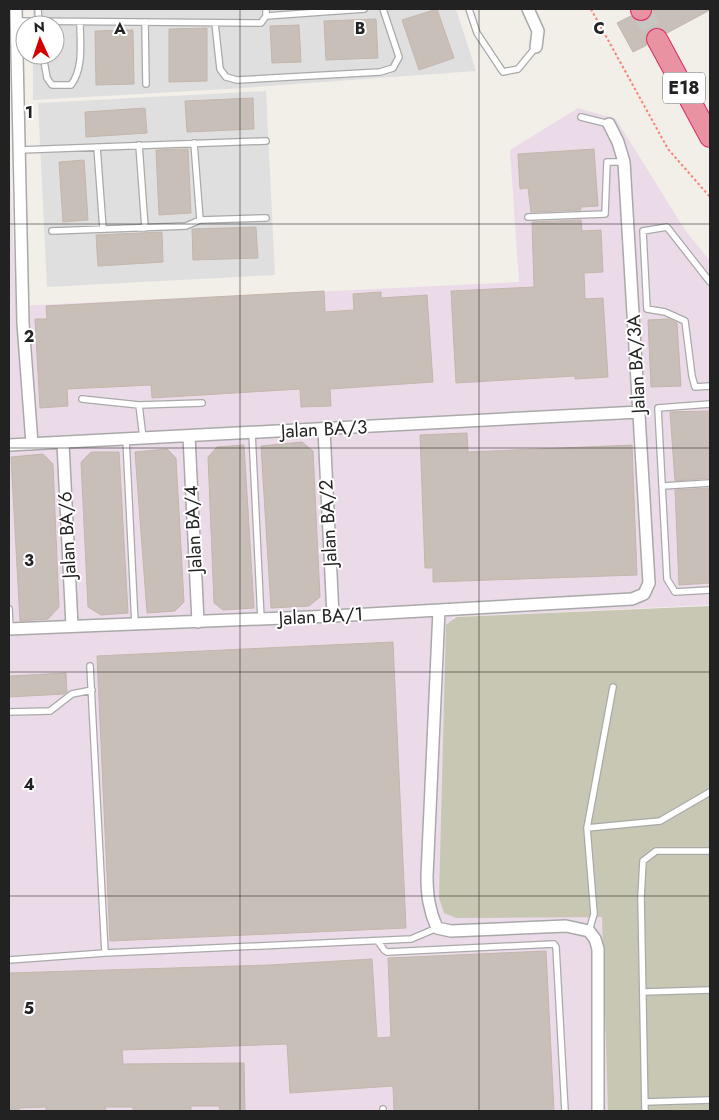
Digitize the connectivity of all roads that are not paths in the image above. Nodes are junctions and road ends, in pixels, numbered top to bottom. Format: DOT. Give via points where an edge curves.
graph roads {
  1 [pos="266,9"];
  2 [pos="364,9"];
  3 [pos="383,9"];
  4 [pos="469,9"];
  5 [pos="528,9"];
  6 [pos="266,16"];
  7 [pos="65,22"];
  8 [pos="80,22"];
  9 [pos="145,22"];
  10 [pos="216,23"];
  11 [pos="657,39"];
  12 [pos="536,47"];
  13 [pos="17,65"];
  14 [pos="45,65"];
  15 [pos="146,84"];
  16 [pos="581,117"];
  17 [pos="609,124"];
  18 [pos="710,137"];
  19 [pos="266,141"];
  20 [pos="194,143"];
  21 [pos="139,145"];
  22 [pos="97,147"];
  23 [pos="20,150"];
  24 [pos="624,162"];
  25 [pos="21,209"];
  26 [pos="9,210"];
  27 [pos="528,217"];
  28 [pos="266,218"];
  29 [pos="200,220"];
  30 [pos="145,228"];
  31 [pos="103,230"];
  32 [pos="52,231"];
  33 [pos="710,282"];
  34 [pos="710,386"];
  35 [pos="82,399"];
  36 [pos="202,403"];
  37 [pos="710,404"];
  38 [pos="139,405"];
  39 [pos="639,412"];
  40 [pos="324,429"];
  41 [pos="252,433"];
  42 [pos="189,436"];
  43 [pos="143,438"];
  44 [pos="126,439"];
  45 [pos="63,443"];
  46 [pos="32,444"];
  47 [pos="9,446"];
  48 [pos="710,483"];
  49 [pos="663,486"];
  50 [pos="710,590"];
  51 [pos="632,600"];
  52 [pos="9,609"];
  53 [pos="439,610"];
  54 [pos="333,616"];
  55 [pos="260,619"];
  56 [pos="198,622"];
  57 [pos="135,624"];
  58 [pos="72,626"];
  59 [pos="9,629"];
  60 [pos="90,666"];
  61 [pos="613,687"];
  62 [pos="92,690"];
  63 [pos="9,712"];
  64 [pos="710,792"];
  65 [pos="587,828"];
  66 [pos="710,850"];
  67 [pos="437,928"];
  68 [pos="589,931"];
  69 [pos="378,941"];
  70 [pos="104,953"];
  71 [pos="9,959"];
  72 [pos="710,990"];
  73 [pos="643,992"];
  74 [pos="710,1100"];
  75 [pos="645,1102"];
  76 [pos="566,1111"];
  77 [pos="598,1111"];
  78 [pos="645,1111"];
  1 -- 6 [label="lane"];
  2 -- 6 [label="lane"];
  3 -- 10 [label="lane" via="399,57 393,68 380,72 238,80 226,77 220,69"];
  4 -- 12 [label="lane" via="477,33 503,72 518,69"];
  5 -- 12 [label="street" via="538,31"];
  6 -- 10 [label="lane" via="261,23"];
  7 -- 8 [label="lane"];
  8 -- 9 [label="lane"];
  8 -- 14 [label="lane" via="79,66 71,85 52,85"];
  9 -- 10 [label="lane"];
  9 -- 15 [label="lane"];
  11 -- 18 [label="highway, E18"];
  13 -- 23 [label="street"];
  16 -- 17 [label="lane"];
  17 -- 24 [label="street, Jalan BA/3A"];
  19 -- 20 [label="lane"];
  20 -- 21 [label="lane"];
  20 -- 29 [label="lane"];
  21 -- 22 [label="lane"];
  21 -- 30 [label="lane"];
  22 -- 23 [label="lane"];
  22 -- 31 [label="lane"];
  23 -- 25 [label="street"];
  24 -- 27 [label="lane" via="607,162 605,214"];
  24 -- 39 [label="street, Jalan BA/3A"];
  25 -- 26 [label="street"];
  25 -- 46 [label="street" via="23,323"];
  28 -- 29 [label="lane"];
  29 -- 30 [label="lane" via="186,226"];
  30 -- 31 [label="lane"];
  31 -- 32 [label="lane"];
  33 -- 34 [label="lane" via="666,227 643,231 647,309 665,312 685,321 696,387"];
  35 -- 38 [label="lane"];
  36 -- 38 [label="lane"];
  37 -- 49 [label="lane" via="658,408"];
  38 -- 43 [label="lane"];
  39 -- 40 [label="street, Jalan BA/3"];
  39 -- 51 [label="street, Jalan BA/3A" via="649,583 644,594"];
  40 -- 41 [label="street, Jalan BA/3"];
  40 -- 54 [label="street, Jalan BA/2"];
  41 -- 42 [label="street, Jalan BA/3"];
  41 -- 55 [label="lane"];
  42 -- 43 [label="street, Jalan BA/3"];
  42 -- 56 [label="street, Jalan BA/4"];
  43 -- 44 [label="street, Jalan BA/3"];
  44 -- 45 [label="street, Jalan BA/3"];
  44 -- 57 [label="lane"];
  45 -- 46 [label="street, Jalan BA/3"];
  45 -- 58 [label="street, Jalan BA/6"];
  46 -- 47 [label="street, Jalan BA/3"];
  48 -- 49 [label="lane"];
  49 -- 50 [label="lane" via="667,579 675,592"];
  51 -- 53 [label="street, Jalan BA/1"];
  52 -- 59 [label="lane"];
  53 -- 54 [label="street, Jalan BA/1"];
  53 -- 67 [label="street" via="427,899"];
  54 -- 55 [label="street, Jalan BA/1"];
  55 -- 56 [label="street, Jalan BA/1"];
  56 -- 57 [label="street, Jalan BA/1"];
  57 -- 58 [label="street, Jalan BA/1"];
  58 -- 59 [label="street, Jalan BA/1"];
  60 -- 62 [label="lane"];
  61 -- 65 [label="lane"];
  62 -- 63 [label="lane" via="72,694 50,711"];
  62 -- 70 [label="lane"];
  64 -- 65 [label="lane" via="660,822"];
  65 -- 68 [label="lane" via="594,914"];
  66 -- 73 [label="lane" via="656,851 643,861"];
  67 -- 68 [label="street" via="450,931 566,926"];
  67 -- 69 [label="lane" via="411,939"];
  68 -- 77 [label="street" via="598,949"];
  69 -- 70 [label="lane"];
  69 -- 76 [label="lane" via="387,952 554,944"];
  70 -- 71 [label="lane"];
  72 -- 73 [label="lane"];
  73 -- 75 [label="lane"];
  74 -- 75 [label="lane"];
  75 -- 78 [label="lane"];
}
